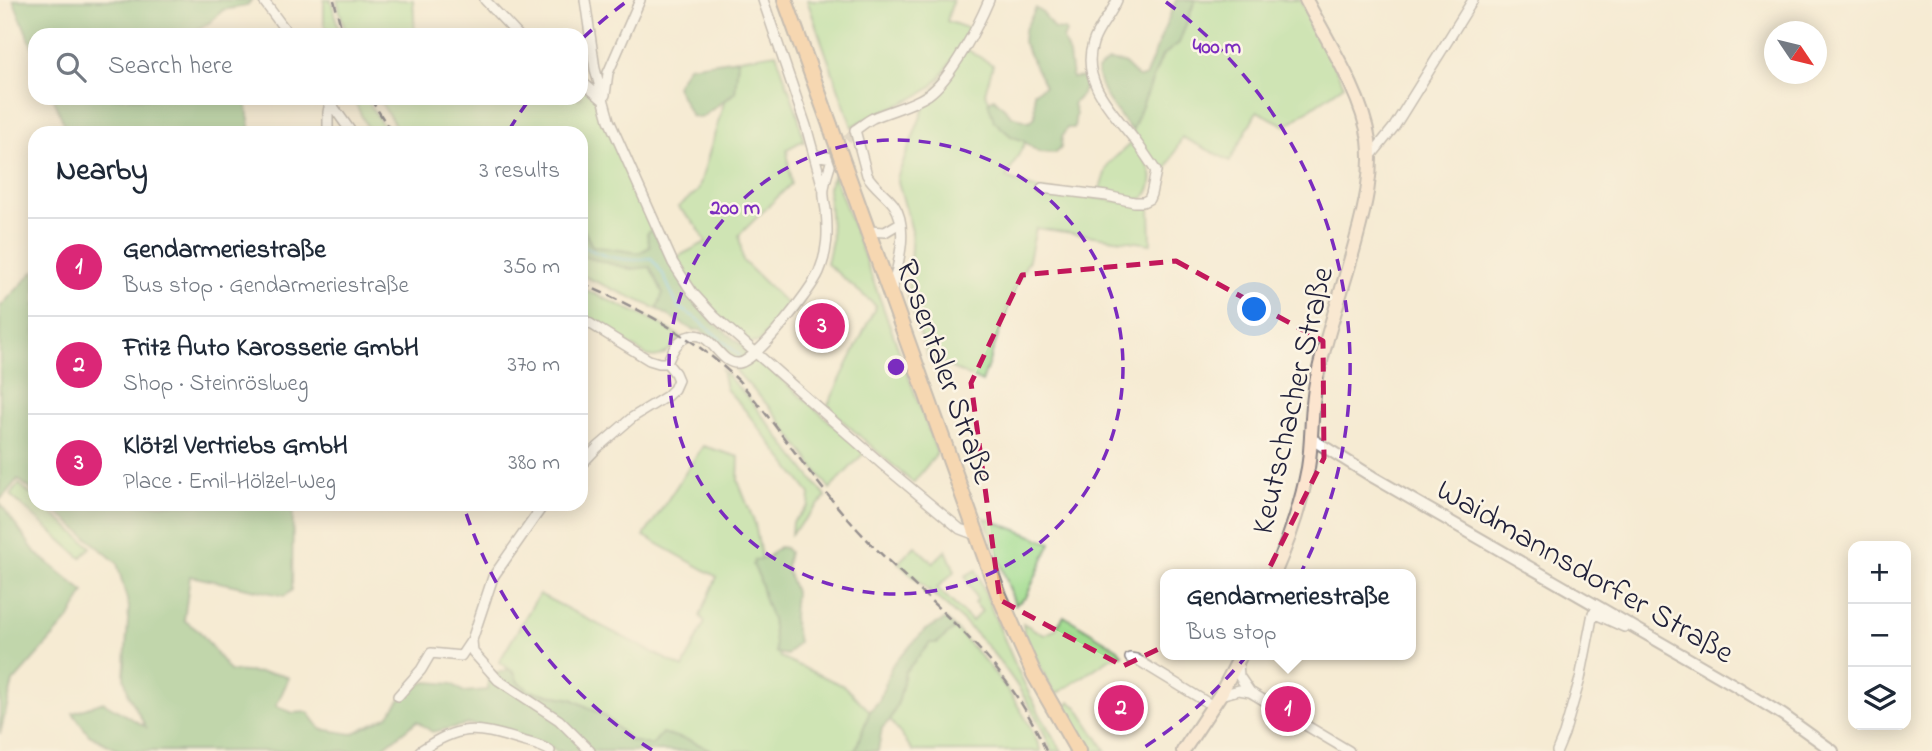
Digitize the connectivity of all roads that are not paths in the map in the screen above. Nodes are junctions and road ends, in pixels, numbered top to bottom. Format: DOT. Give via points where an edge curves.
graph roads {
  1 [pos="264,0"];
  2 [pos="485,0"];
  3 [pos="584,0"];
  4 [pos="640,0"];
  5 [pos="763,0"];
  6 [pos="785,0"];
  7 [pos="989,0"];
  8 [pos="1117,0"];
  9 [pos="1306,0"];
  10 [pos="1473,0"];
  11 [pos="284,28"];
  12 [pos="511,28"];
  13 [pos="588,87"];
  14 [pos="604,100"];
  15 [pos="329,105"];
  16 [pos="332,105"];
  17 [pos="328,126"];
  18 [pos="347,126"];
  19 [pos="814,155"];
  20 [pos="1370,157"];
  21 [pos="838,162"];
  22 [pos="1042,188"];
  23 [pos="823,190"];
  24 [pos="900,223"];
  25 [pos="868,231"];
  26 [pos="891,296"];
  27 [pos="588,322"];
  28 [pos="757,352"];
  29 [pos="667,363"];
  30 [pos="1310,438"];
  31 [pos="588,458"];
  32 [pos="539,511"];
  33 [pos="976,535"];
  34 [pos="1276,569"];
  35 [pos="472,640"];
  36 [pos="1662,643"];
  37 [pos="461,656"];
  38 [pos="476,658"];
  39 [pos="1130,658"];
  40 [pos="1238,660"];
  41 [pos="1239,660"];
  42 [pos="1228,681"];
  43 [pos="1245,690"];
  44 [pos="398,696"];
  45 [pos="1217,700"];
  46 [pos="420,751"];
  47 [pos="550,751"];
  48 [pos="590,751"];
  49 [pos="1078,751"];
  50 [pos="1183,751"];
  51 [pos="1349,751"];
  52 [pos="1557,751"];
  53 [pos="1833,751"];
  1 -- 11 [label="street"];
  2 -- 12 [label="street"];
  3 -- 14 [label="street"];
  4 -- 14 [label="street" via="608,73"];
  5 -- 19 [label="street"];
  6 -- 21 [label="main road, Rosentaler Straße, bridge" via="830,125"];
  7 -- 24 [label="street" via="978,25 935,89 855,130 867,175 896,208"];
  8 -- 22 [label="street" via="1092,44 1092,71 1102,99 1156,171 1151,194 1143,202 1134,202"];
  9 -- 20 [label="main road, Keutschacher Straße" via="1356,96"];
  10 -- 20 [label="street" via="1394,127"];
  13 -- 14 [label="street"];
  14 -- 28 [label="street" via="673,263 715,317"];
  15 -- 17 [label="street"];
  16 -- 18 [label="street"];
  19 -- 21 [label="street"];
  19 -- 23 [label="street"];
  20 -- 30 [label="main road, Keutschacher Straße" via="1362,220 1320,361"];
  21 -- 23 [label="street"];
  21 -- 25 [label="main road, Rosentaler Straße"];
  23 -- 28 [label="street" via="828,233 818,275"];
  24 -- 25 [label="street" via="885,232"];
  24 -- 26 [label="street"];
  25 -- 26 [label="main road, Rosentaler Straße"];
  26 -- 33 [label="main road, Rosentaler Straße"];
  27 -- 29 [label="street" via="649,360"];
  28 -- 29 [label="street" via="734,363 706,338 689,336 673,349"];
  28 -- 33 [label="street" via="960,529"];
  29 -- 31 [label="street" via="678,380 674,390 633,417"];
  30 -- 34 [label="main road, Keutschacher Straße" via="1302,494"];
  30 -- 36 [label="street, Waidmannsdorfer Straße"];
  32 -- 35 [label="street" via="493,577"];
  33 -- 49 [label="main road, Rosentaler Straße" via="1016,635"];
  35 -- 37 [label="street"];
  35 -- 38 [label="street"];
  36 -- 52 [label="street" via="1593,613 1580,679"];
  36 -- 53 [label="street, Waidmannsdorfer Straße" via="1783,715"];
  37 -- 38 [label="street"];
  37 -- 44 [label="street" via="431,653"];
  38 -- 48 [label="street" via="498,680 559,720"];
  39 -- 45 [label="street"];
  40 -- 42 [label="main road"];
  41 -- 43 [label="street"];
  42 -- 43 [label="street" via="1234,680"];
  42 -- 45 [label="main road"];
  43 -- 45 [label="street"];
  43 -- 51 [label="street"];
  45 -- 50 [label="main road"];
  46 -- 47 [label="street" via="440,737 468,730 493,732"];
}
